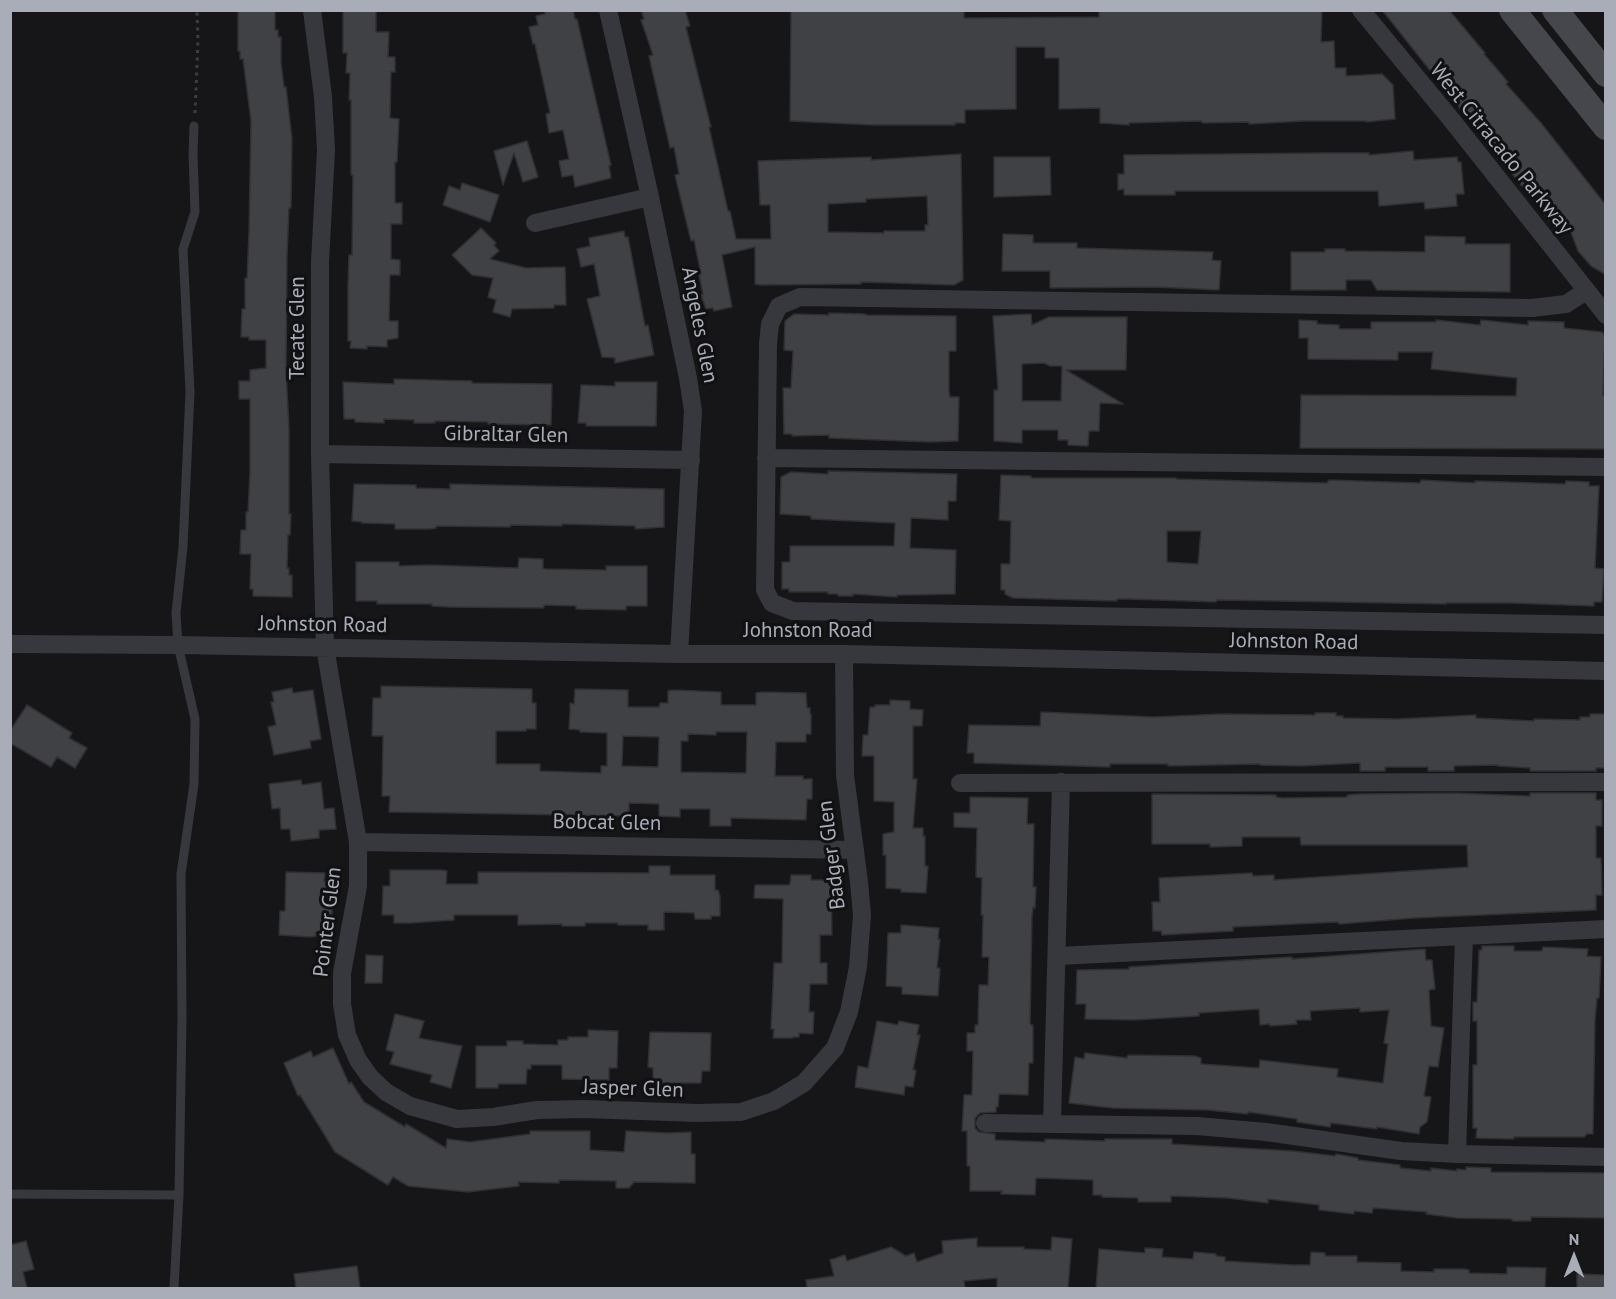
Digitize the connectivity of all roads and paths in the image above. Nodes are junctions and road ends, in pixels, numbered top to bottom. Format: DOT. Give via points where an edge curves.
graph roads {
  1 [pos="197,10"];
  2 [pos="312,10"];
  3 [pos="608,10"];
  4 [pos="1361,10"];
  5 [pos="1512,10"];
  6 [pos="1555,10"];
  7 [pos="1605,74"];
  8 [pos="194,126"];
  9 [pos="1605,127"];
  10 [pos="650,197"];
  11 [pos="535,223"];
  12 [pos="1586,291"];
  13 [pos="1605,315"];
  14 [pos="320,454"];
  15 [pos="766,458"];
  16 [pos="691,460"];
  17 [pos="1605,467"];
  18 [pos="1605,625"];
  19 [pos="10,644"];
  20 [pos="178,645"];
  21 [pos="325,647"];
  22 [pos="679,654"];
  23 [pos="844,654"];
  24 [pos="1605,671"];
  25 [pos="1061,782"];
  26 [pos="1605,782"];
  27 [pos="960,783"];
  28 [pos="358,842"];
  29 [pos="855,850"];
  30 [pos="1605,929"];
  31 [pos="1464,936"];
  32 [pos="1058,956"];
  33 [pos="835,1048"];
  34 [pos="410,1106"];
  35 [pos="985,1123"];
  36 [pos="1052,1123"];
  37 [pos="1457,1154"];
  38 [pos="1605,1157"];
  39 [pos="10,1194"];
  40 [pos="179,1195"];
  41 [pos="174,1288"];
  1 -- 8 [label="path"];
  2 -- 14 [label="street, Tecate Glen" via="326,150 320,262"];
  3 -- 10 [label="street, Angeles Glen"];
  4 -- 12 [label="street, West Citracado Parkway"];
  5 -- 9 [label="main road"];
  6 -- 7 [label="main road"];
  8 -- 20 [label="lane" via="195,212 183,249 190,392 176,613"];
  10 -- 11 [label="street"];
  10 -- 16 [label="street, Angeles Glen" via="688,378 693,411"];
  12 -- 13 [label="street, West Citracado Parkway"];
  12 -- 15 [label="street" via="1566,304 1532,308 800,297 779,306 770,324"];
  14 -- 16 [label="street, Gibraltar Glen"];
  14 -- 21 [label="street, Tecate Glen"];
  15 -- 17 [label="street"];
  15 -- 18 [label="street, Johnston Road" via="765,590 772,603 793,611"];
  16 -- 22 [label="street, Angeles Glen"];
  19 -- 20 [label="street, Johnston Road"];
  20 -- 21 [label="street, Johnston Road"];
  20 -- 40 [label="lane" via="195,719 194,784 181,874"];
  21 -- 22 [label="street, Johnston Road"];
  21 -- 28 [label="street, Pointer Glen"];
  22 -- 23 [label="street, Johnston Road"];
  23 -- 24 [label="street, Johnston Road"];
  23 -- 29 [label="street, Badger Glen" via="845,775"];
  25 -- 26 [label="street"];
  25 -- 27 [label="street"];
  25 -- 32 [label="street"];
  28 -- 29 [label="street, Bobcat Glen"];
  28 -- 34 [label="street, Pointer Glen" via="358,886 342,973 347,1035 370,1077"];
  29 -- 33 [label="street, Badger Glen" via="862,915 858,967 849,1012"];
  30 -- 31 [label="street"];
  31 -- 32 [label="street"];
  31 -- 37 [label="street"];
  32 -- 36 [label="street"];
  33 -- 34 [label="street, Jasper Glen" via="804,1083 774,1101 741,1112 537,1110 457,1119"];
  35 -- 36 [label="street"];
  36 -- 37 [label="street" via="1197,1126"];
  37 -- 38 [label="street"];
  39 -- 40 [label="lane"];
  40 -- 41 [label="lane"];
}
